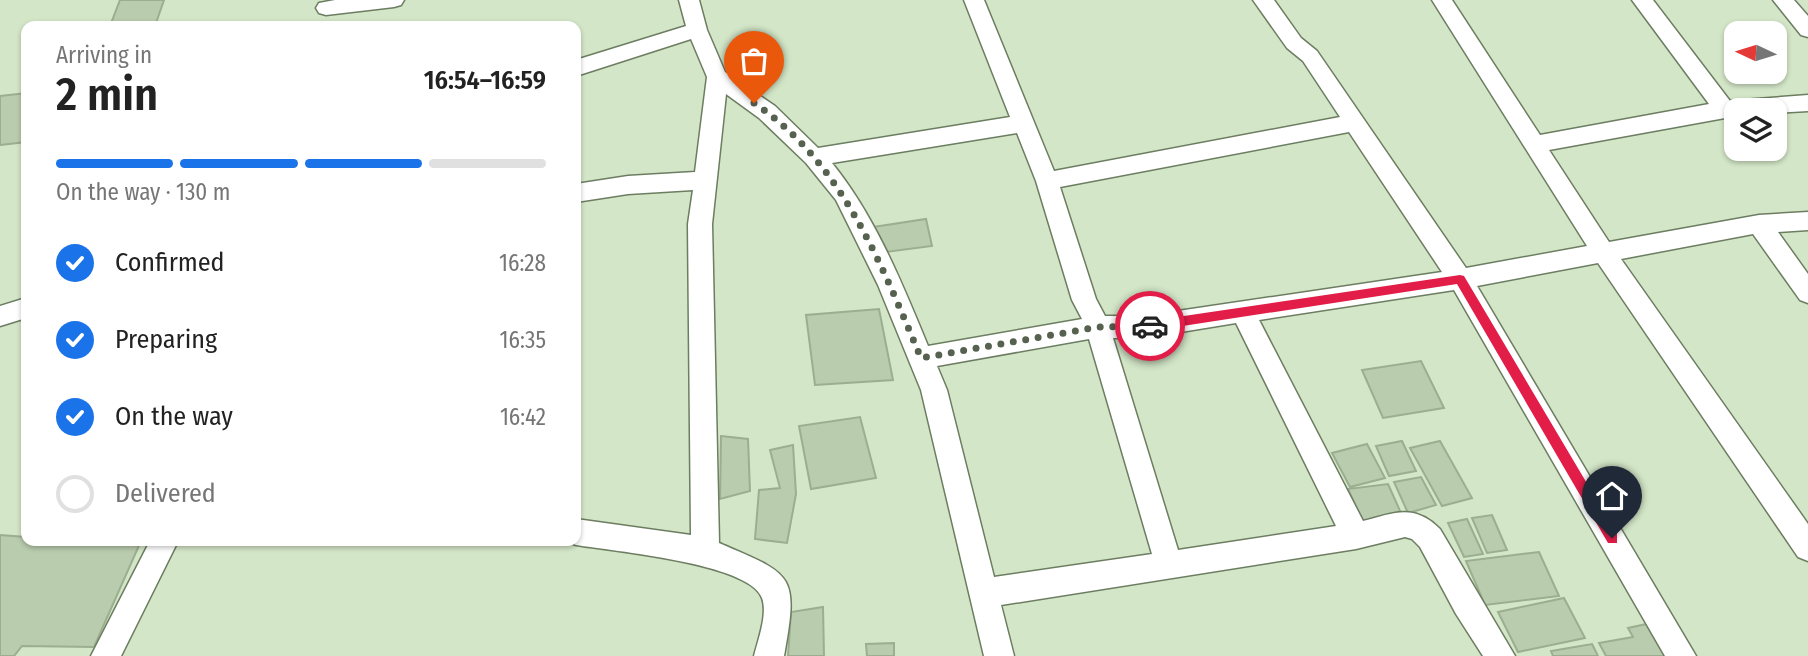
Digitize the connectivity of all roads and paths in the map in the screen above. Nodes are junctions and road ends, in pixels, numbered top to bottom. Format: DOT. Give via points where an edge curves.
graph roads {
  1 [pos="394,0"];
  2 [pos="974,0"];
  3 [pos="1263,0"];
  4 [pos="1442,0"];
  5 [pos="1642,0"];
  6 [pos="1783,0"];
  7 [pos="694,2"];
  8 [pos="325,11"];
  9 [pos="697,30"];
  10 [pos="1808,30"];
  11 [pos="581,66"];
  12 [pos="717,77"];
  13 [pos="1808,103"];
  14 [pos="1787,105"];
  15 [pos="1724,108"];
  16 [pos="1724,109"];
  17 [pos="1025,122"];
  18 [pos="1353,122"];
  19 [pos="1534,144"];
  20 [pos="814,157"];
  21 [pos="705,180"];
  22 [pos="1047,181"];
  23 [pos="581,191"];
  24 [pos="1808,221"];
  25 [pos="1759,224"];
  26 [pos="1604,253"];
  27 [pos="1460,279"];
  28 [pos="1808,293"];
  29 [pos="21,310"];
  30 [pos="1243,312"];
  31 [pos="0,316"];
  32 [pos="1098,327"];
  33 [pos="921,358"];
  34 [pos="581,533"];
  35 [pos="1356,536"];
  36 [pos="161,546"];
  37 [pos="1808,547"];
  38 [pos="705,551"];
  39 [pos="1170,565"];
  40 [pos="984,593"];
  41 [pos="106,656"];
  42 [pos="769,656"];
  43 [pos="999,656"];
  44 [pos="1500,656"];
  45 [pos="1681,656"];
  1 -- 8 [label="street"];
  2 -- 17 [label="street"];
  3 -- 18 [label="street" via="1294,43 1310,56"];
  4 -- 19 [label="street"];
  5 -- 15 [label="street"];
  6 -- 10 [label="street"];
  7 -- 9 [label="street"];
  9 -- 11 [label="street"];
  9 -- 12 [label="street"];
  12 -- 20 [label="street" via="767,112"];
  12 -- 21 [label="street"];
  13 -- 14 [label="street"];
  16 -- 19 [label="street"];
  17 -- 20 [label="street"];
  17 -- 22 [label="street"];
  18 -- 22 [label="street"];
  18 -- 27 [label="street"];
  19 -- 26 [label="street"];
  20 -- 33 [label="street" via="844,194"];
  21 -- 23 [label="street"];
  21 -- 38 [label="street" via="699,224"];
  22 -- 32 [label="street" via="1084,300"];
  24 -- 25 [label="street"];
  25 -- 26 [label="street"];
  25 -- 28 [label="street"];
  26 -- 27 [label="street"];
  26 -- 37 [label="street"];
  27 -- 30 [label="street"];
  27 -- 45 [label="street"];
  29 -- 31 [label="street"];
  30 -- 32 [label="street" via="1144,327"];
  30 -- 35 [label="street"];
  32 -- 33 [label="street"];
  32 -- 39 [label="street"];
  33 -- 40 [label="street" via="934,390"];
  34 -- 38 [label="street"];
  35 -- 39 [label="street"];
  35 -- 44 [label="street" via="1405,524 1419,527"];
  36 -- 41 [label="street"];
  38 -- 42 [label="street" via="764,577 775,590 778,608"];
  39 -- 40 [label="street"];
  40 -- 43 [label="street"];
}
